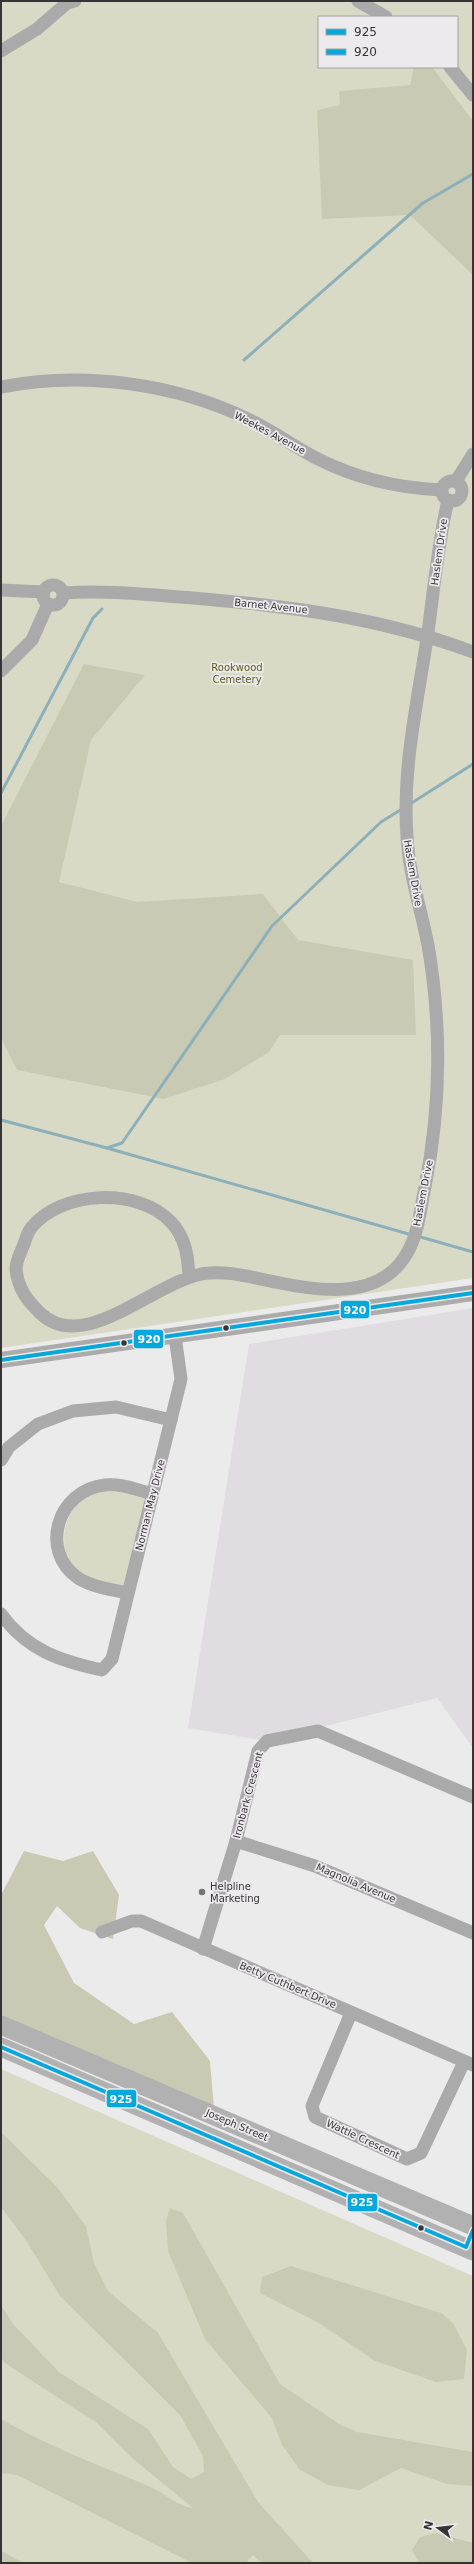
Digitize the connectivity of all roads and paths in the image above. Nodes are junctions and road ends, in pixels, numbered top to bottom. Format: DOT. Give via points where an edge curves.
graph roads {
  1 [pos="75,1"];
  2 [pos="358,1"];
  3 [pos="384,16"];
  4 [pos="1,51"];
  5 [pos="451,68"];
  6 [pos="473,95"];
  7 [pos="1,388"];
  8 [pos="473,454"];
  9 [pos="464,487"];
  10 [pos="445,495"];
  11 [pos="1,590"];
  12 [pos="46,598"];
  13 [pos="427,635"];
  14 [pos="473,652"];
  15 [pos="1,671"];
  16 [pos="189,1277"];
  17 [pos="473,1293"];
  18 [pos="175,1336"];
  19 [pos="1,1360"];
  20 [pos="171,1420"];
  21 [pos="1,1460"];
  22 [pos="153,1494"];
  23 [pos="128,1593"];
  24 [pos="1,1614"];
  25 [pos="473,1797"];
  26 [pos="236,1841"];
  27 [pos="102,1932"];
  28 [pos="473,1933"];
  29 [pos="203,1949"];
  30 [pos="352,2013"];
  31 [pos="1,2025"];
  32 [pos="1,2046"];
  33 [pos="469,2064"];
  34 [pos="473,2226"];
  35 [pos="471,2243"];
  1 -- 4 [label="street" via="67,3 37,29"];
  2 -- 3 [label="street"];
  5 -- 6 [label="street"];
  7 -- 10 [label="street, Weekes Avenue" via="46,382 93,381 166,391 211,404 250,420 315,458 358,476"];
  8 -- 9 [label="street"];
  9 -- 10 [label="street" via="446,482"];
  10 -- 13 [label="street, Haslem Drive"];
  11 -- 12 [label="street, Barnet Avenue"];
  12 -- 13 [label="street, Barnet Avenue" via="48,587 54,585 63,593 130,593 280,606 357,618"];
  12 -- 15 [label="street" via="32,640"];
  13 -- 14 [label="street, Barnet Avenue"];
  13 -- 16 [label="street, Haslem Drive" via="409,747 406,814 409,858 428,946 438,1030 439,1072 430,1159 418,1223 411,1244 404,1258 391,1273 371,1284 344,1289 307,1289 230,1274 208,1273"];
  16 -- 16 [label="street, Haslem Drive" via="188,1255 183,1240 170,1221 145,1205 110,1197 83,1200 55,1209 30,1229 15,1265 23,1296 49,1322 79,1327 125,1311 164,1288"];
  17 -- 18 [label="main road"];
  18 -- 19 [label="main road"];
  18 -- 20 [label="street, Norman May Drive" via="181,1379"];
  20 -- 21 [label="street" via="116,1407 73,1411 38,1424 9,1447"];
  20 -- 22 [label="street, Norman May Drive"];
  22 -- 23 [label="street, Norman May Drive"];
  22 -- 23 [label="street" via="121,1486 105,1485 91,1488 67,1503 60,1517 57,1535 66,1565 78,1578 97,1586"];
  23 -- 24 [label="street, Norman May Drive" via="112,1659 102,1670 45,1654 12,1630"];
  25 -- 26 [label="street, Ironbark Crescent" via="318,1731 288,1736 267,1741 258,1751"];
  26 -- 28 [label="street, Magnolia Avenue" via="316,1866"];
  26 -- 29 [label="street, Ironbark Crescent"];
  27 -- 29 [label="street, Betty Cuthbert Drive" via="132,1921 141,1922"];
  29 -- 30 [label="street, Betty Cuthbert Drive"];
  30 -- 33 [label="street, Betty Cuthbert Drive"];
  30 -- 33 [label="street, Wattle Crescent" via="312,2106 315,2116 407,2159 421,2153"];
  31 -- 34 [label="highway, Joseph Street"];
  32 -- 35 [label="highway, Joseph Street"];
}
